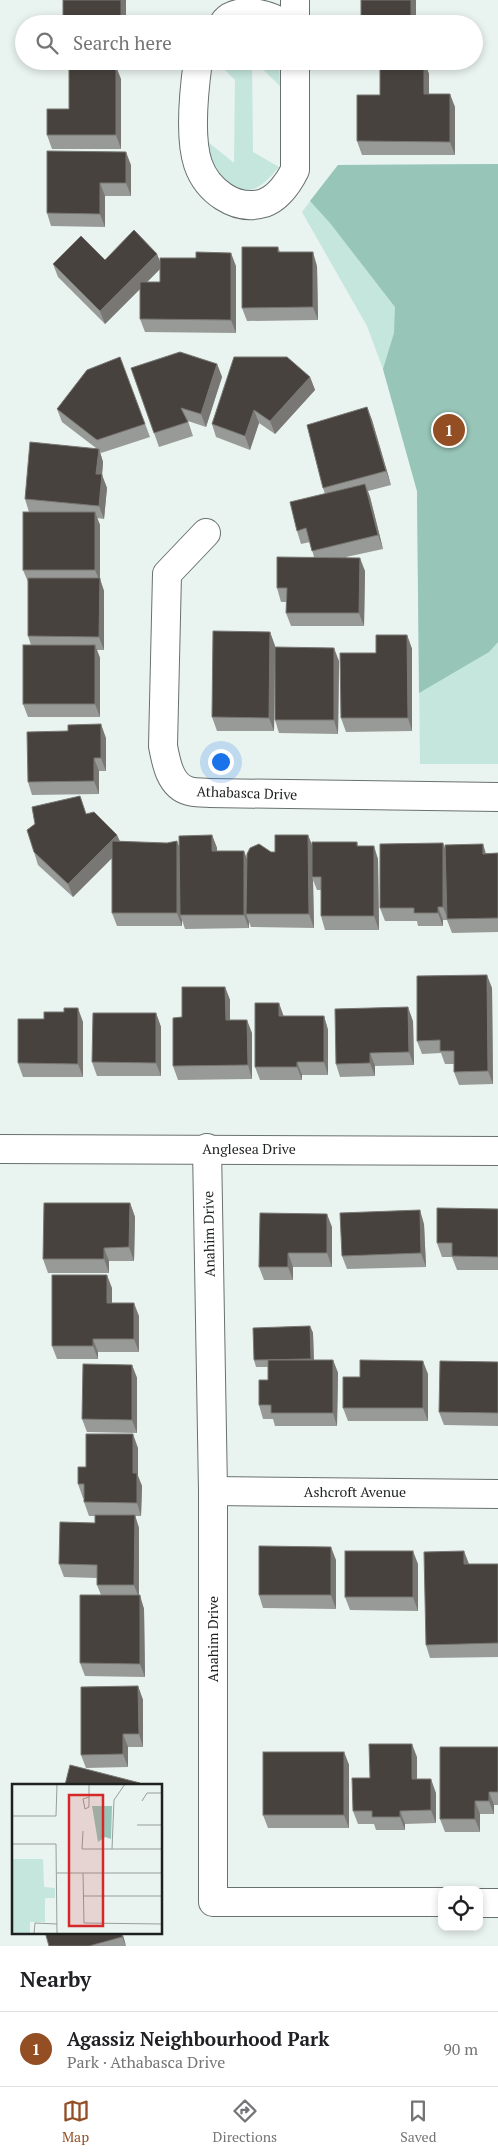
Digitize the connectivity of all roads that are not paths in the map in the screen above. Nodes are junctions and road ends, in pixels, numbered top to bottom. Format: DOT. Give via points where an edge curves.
graph roads {
  1 [pos="295,0"];
  2 [pos="238,15"];
  3 [pos="261,15"];
  4 [pos="295,15"];
  5 [pos="197,70"];
  6 [pos="295,70"];
  7 [pos="206,533"];
  8 [pos="498,797"];
  9 [pos="207,1148"];
  10 [pos="0,1149"];
  11 [pos="498,1151"];
  12 [pos="213,1491"];
  13 [pos="498,1494"];
  14 [pos="438,1902"];
  15 [pos="483,1903"];
  16 [pos="498,1903"];
  1 -- 4 [label="street"];
  2 -- 3 [label="street"];
  5 -- 6 [label="street" via="194,118 198,165 209,186 229,201 249,205 264,203 276,196 295,170"];
  7 -- 8 [label="street, Athabasca Drive" via="167,574 163,746 168,770 178,785 188,791 209,793"];
  9 -- 10 [label="street, Anglesea Drive"];
  9 -- 11 [label="street, Anglesea Drive"];
  9 -- 12 [label="street, Anahim Drive"];
  12 -- 13 [label="street, Ashcroft Avenue"];
  12 -- 14 [label="street, Anahim Drive" via="214,1902"];
  15 -- 16 [label="street"];
}
